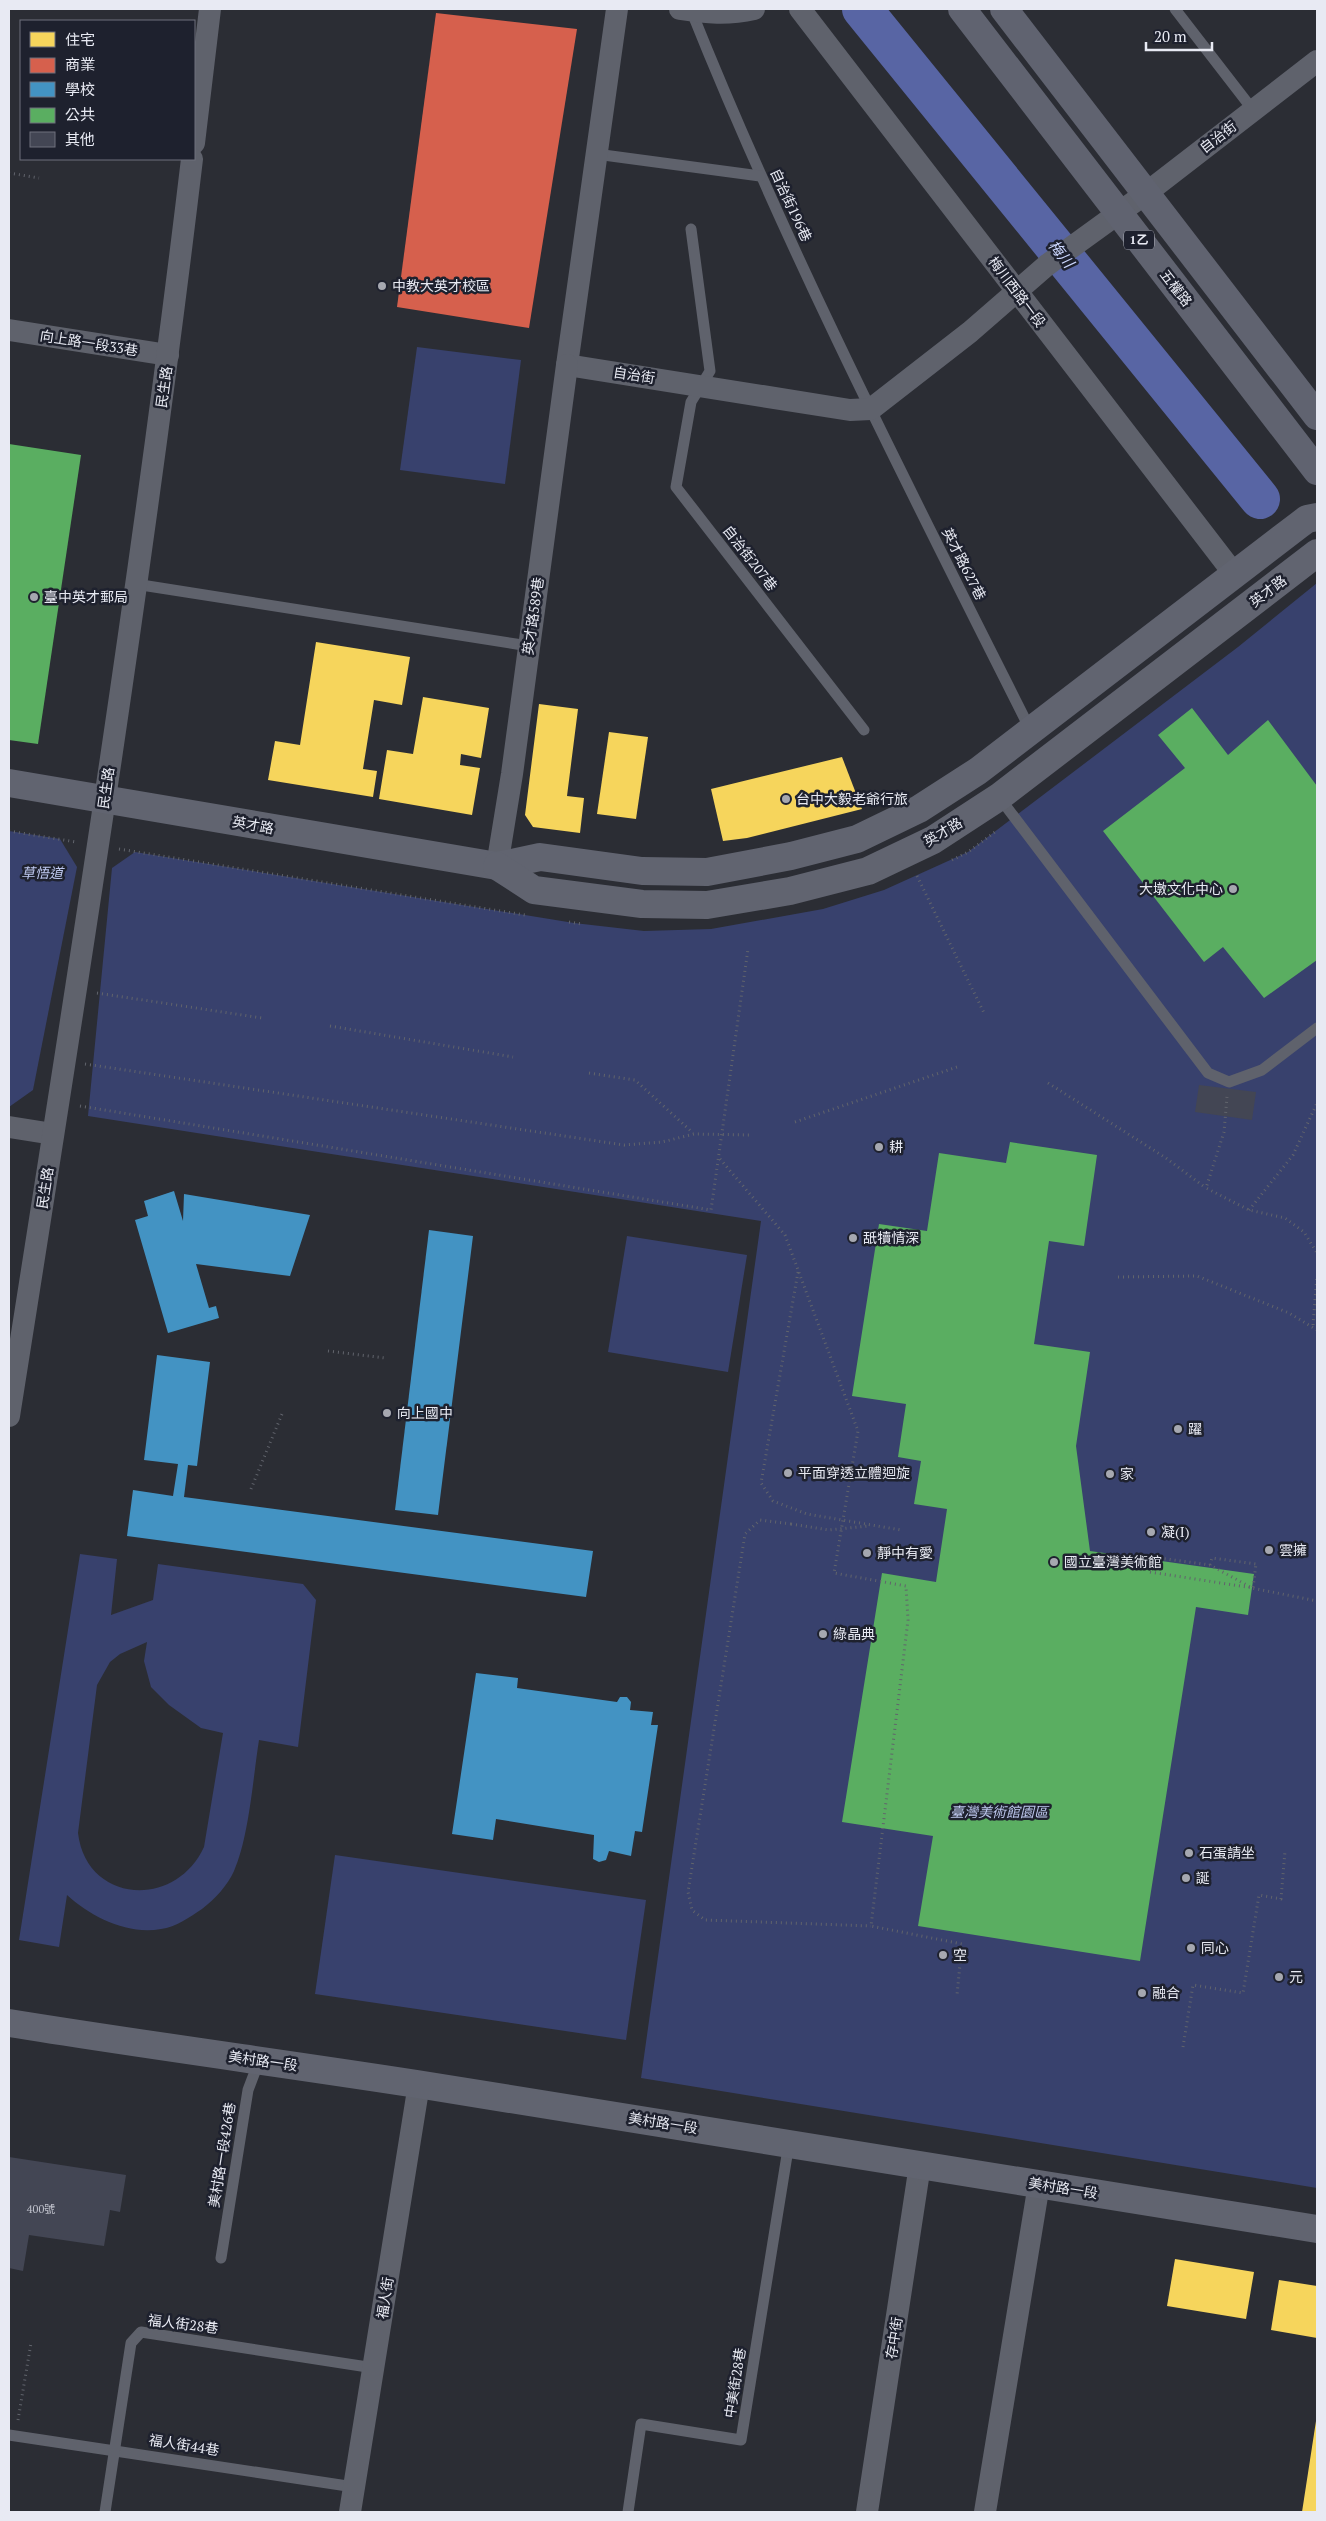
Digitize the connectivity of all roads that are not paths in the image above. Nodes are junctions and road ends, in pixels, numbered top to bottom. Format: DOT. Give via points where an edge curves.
graph roads {
  1 [pos="210,9"];
  2 [pos="617,9"];
  3 [pos="754,9"];
  4 [pos="800,9"];
  5 [pos="962,9"];
  6 [pos="1004,9"];
  7 [pos="1175,9"];
  8 [pos="686,10"];
  9 [pos="1317,61"];
  10 [pos="1253,110"];
  11 [pos="195,135"];
  12 [pos="596,154"];
  13 [pos="192,160"];
  14 [pos="760,176"];
  15 [pos="1145,194"];
  16 [pos="1118,213"];
  17 [pos="691,229"];
  18 [pos="1016,291"];
  19 [pos="9,330"];
  20 [pos="168,355"];
  21 [pos="567,365"];
  22 [pos="700,386"];
  23 [pos="871,409"];
  24 [pos="1317,416"];
  25 [pos="1317,471"];
  26 [pos="1317,517"];
  27 [pos="1317,553"];
  28 [pos="1234,575"];
  29 [pos="135,584"];
  30 [pos="529,646"];
  31 [pos="864,730"];
  32 [pos="1031,731"];
  33 [pos="9,783"];
  34 [pos="999,797"];
  35 [pos="104,799"];
  36 [pos="497,866"];
  37 [pos="1317,1028"];
  38 [pos="9,1126"];
  39 [pos="53,1134"];
  40 [pos="9,1416"];
  41 [pos="9,2023"];
  42 [pos="260,2060"];
  43 [pos="418,2084"];
  44 [pos="789,2143"];
  45 [pos="920,2165"];
  46 [pos="1039,2184"];
  47 [pos="1317,2229"];
  48 [pos="221,2258"];
  49 [pos="374,2368"];
  50 [pos="12,2435"];
  51 [pos="114,2449"];
  52 [pos="354,2486"];
  53 [pos="105,2512"];
  54 [pos="350,2512"];
  55 [pos="628,2512"];
  56 [pos="868,2512"];
  57 [pos="985,2512"];
  1 -- 11 [label="street"];
  2 -- 12 [label="street"];
  3 -- 8 [label="street" via="734,14"];
  4 -- 18 [label="street, 梅川西路一段"];
  5 -- 16 [label="main road, 五權路 / 1乙"];
  6 -- 15 [label="main road, 1乙"];
  7 -- 10 [label="lane"];
  8 -- 14 [label="lane, 自治街196巷"];
  9 -- 10 [label="street, 自治街"];
  10 -- 15 [label="street, 自治街"];
  12 -- 14 [label="lane"];
  12 -- 21 [label="street"];
  13 -- 20 [label="street, 民生路"];
  14 -- 23 [label="lane, 自治街196巷"];
  15 -- 16 [label="street, 自治街"];
  15 -- 24 [label="main road, 1乙"];
  16 -- 18 [label="street, 自治街"];
  16 -- 25 [label="main road, 五權路 / 1乙"];
  17 -- 22 [label="lane, 自治街207巷" via="710,372"];
  18 -- 23 [label="street" via="970,332"];
  18 -- 28 [label="street, 梅川西路一段"];
  19 -- 20 [label="street, 向上路一段33巷"];
  20 -- 29 [label="street, 民生路"];
  21 -- 22 [label="street, 自治街"];
  21 -- 30 [label="street, 英才路589巷"];
  22 -- 23 [label="street, 自治街" via="850,410"];
  22 -- 31 [label="lane, 自治街207巷" via="691,402 676,487"];
  23 -- 32 [label="lane, 英才路627巷"];
  26 -- 28 [label="main road, 英才路" via="1307,520"];
  27 -- 34 [label="main road, 英才路"];
  28 -- 32 [label="main road, 英才路"];
  29 -- 30 [label="lane"];
  29 -- 35 [label="street, 民生路"];
  30 -- 36 [label="street, 英才路589巷"];
  32 -- 36 [label="main road, 英才路" via="978,771 919,809 857,839 791,856 707,872 642,871 540,857"];
  33 -- 35 [label="main road, 英才路"];
  34 -- 36 [label="main road, 英才路" via="934,840 868,871 790,891 707,905 642,904 534,890"];
  34 -- 37 [label="lane" via="1208,1073 1229,1082 1262,1070"];
  35 -- 36 [label="main road, 英才路"];
  35 -- 39 [label="street, 民生路"];
  38 -- 39 [label="street"];
  39 -- 40 [label="street, 民生路"];
  41 -- 42 [label="main road, 美村路一段"];
  42 -- 43 [label="main road, 美村路一段"];
  42 -- 48 [label="lane, 美村路一段426巷" via="248,2090"];
  43 -- 44 [label="main road, 美村路一段"];
  43 -- 49 [label="street, 福人街"];
  44 -- 45 [label="main road, 美村路一段"];
  44 -- 55 [label="lane, 中美街28巷" via="740,2440 641,2424"];
  45 -- 46 [label="main road, 美村路一段"];
  45 -- 56 [label="street, 存中街"];
  46 -- 47 [label="main road, 美村路一段"];
  46 -- 57 [label="street"];
  49 -- 51 [label="lane, 福人街28巷" via="142,2332 132,2343"];
  49 -- 52 [label="street, 福人街"];
  50 -- 51 [label="lane, 福人街44巷"];
  51 -- 52 [label="lane, 福人街44巷"];
  51 -- 53 [label="lane, 福人街28巷"];
  52 -- 54 [label="street, 福人街"];
}
